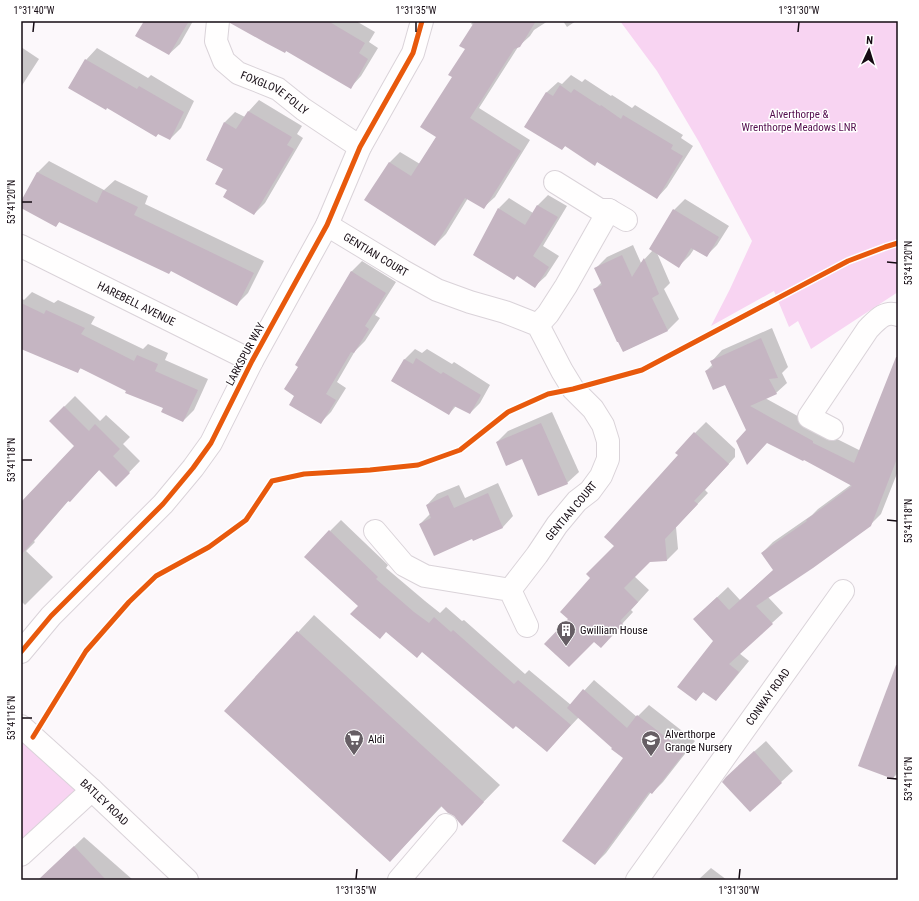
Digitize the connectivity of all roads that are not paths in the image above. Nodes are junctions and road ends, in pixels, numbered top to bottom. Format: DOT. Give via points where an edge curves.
graph roads {
  1 [pos="218,21"];
  2 [pos="422,21"];
  3 [pos="360,147"];
  4 [pos="555,182"];
  5 [pos="327,225"];
  6 [pos="21,246"];
  7 [pos="898,315"];
  8 [pos="538,324"];
  9 [pos="252,361"];
  10 [pos="832,429"];
  11 [pos="375,531"];
  12 [pos="510,590"];
  13 [pos="843,591"];
  14 [pos="527,626"];
  15 [pos="21,652"];
  16 [pos="21,726"];
  17 [pos="92,790"];
  18 [pos="446,825"];
  19 [pos="21,855"];
  20 [pos="187,880"];
  21 [pos="399,880"];
  22 [pos="637,880"];
  1 -- 3 [label="street, FOXGLOVE FOLLY" via="216,41 224,61 238,73 278,89"];
  2 -- 3 [label="street, LARKSPUR WAY" via="413,53"];
  3 -- 5 [label="street, LARKSPUR WAY"];
  4 -- 8 [label="street" via="600,210 617,215 548,314"];
  5 -- 8 [label="street, GENTIAN COURT" via="438,290"];
  5 -- 9 [label="street, LARKSPUR WAY"];
  6 -- 9 [label="street, HAREBELL AVENUE"];
  7 -- 10 [label="street" via="887,314 868,329 810,417"];
  8 -- 12 [label="street, GENTIAN COURT" via="573,389 593,409 603,425 608,441 608,459 601,476 590,491 577,501 557,525"];
  9 -- 15 [label="street, LARKSPUR WAY" via="211,443 193,468 163,504 51,616"];
  11 -- 12 [label="street" via="404,565 425,576"];
  12 -- 14 [label="street"];
  13 -- 22 [label="street, CONWAY ROAD"];
  16 -- 17 [label="street, BATLEY ROAD"];
  17 -- 19 [label="street"];
  17 -- 20 [label="street, BATLEY ROAD"];
  18 -- 21 [label="street"];
}
